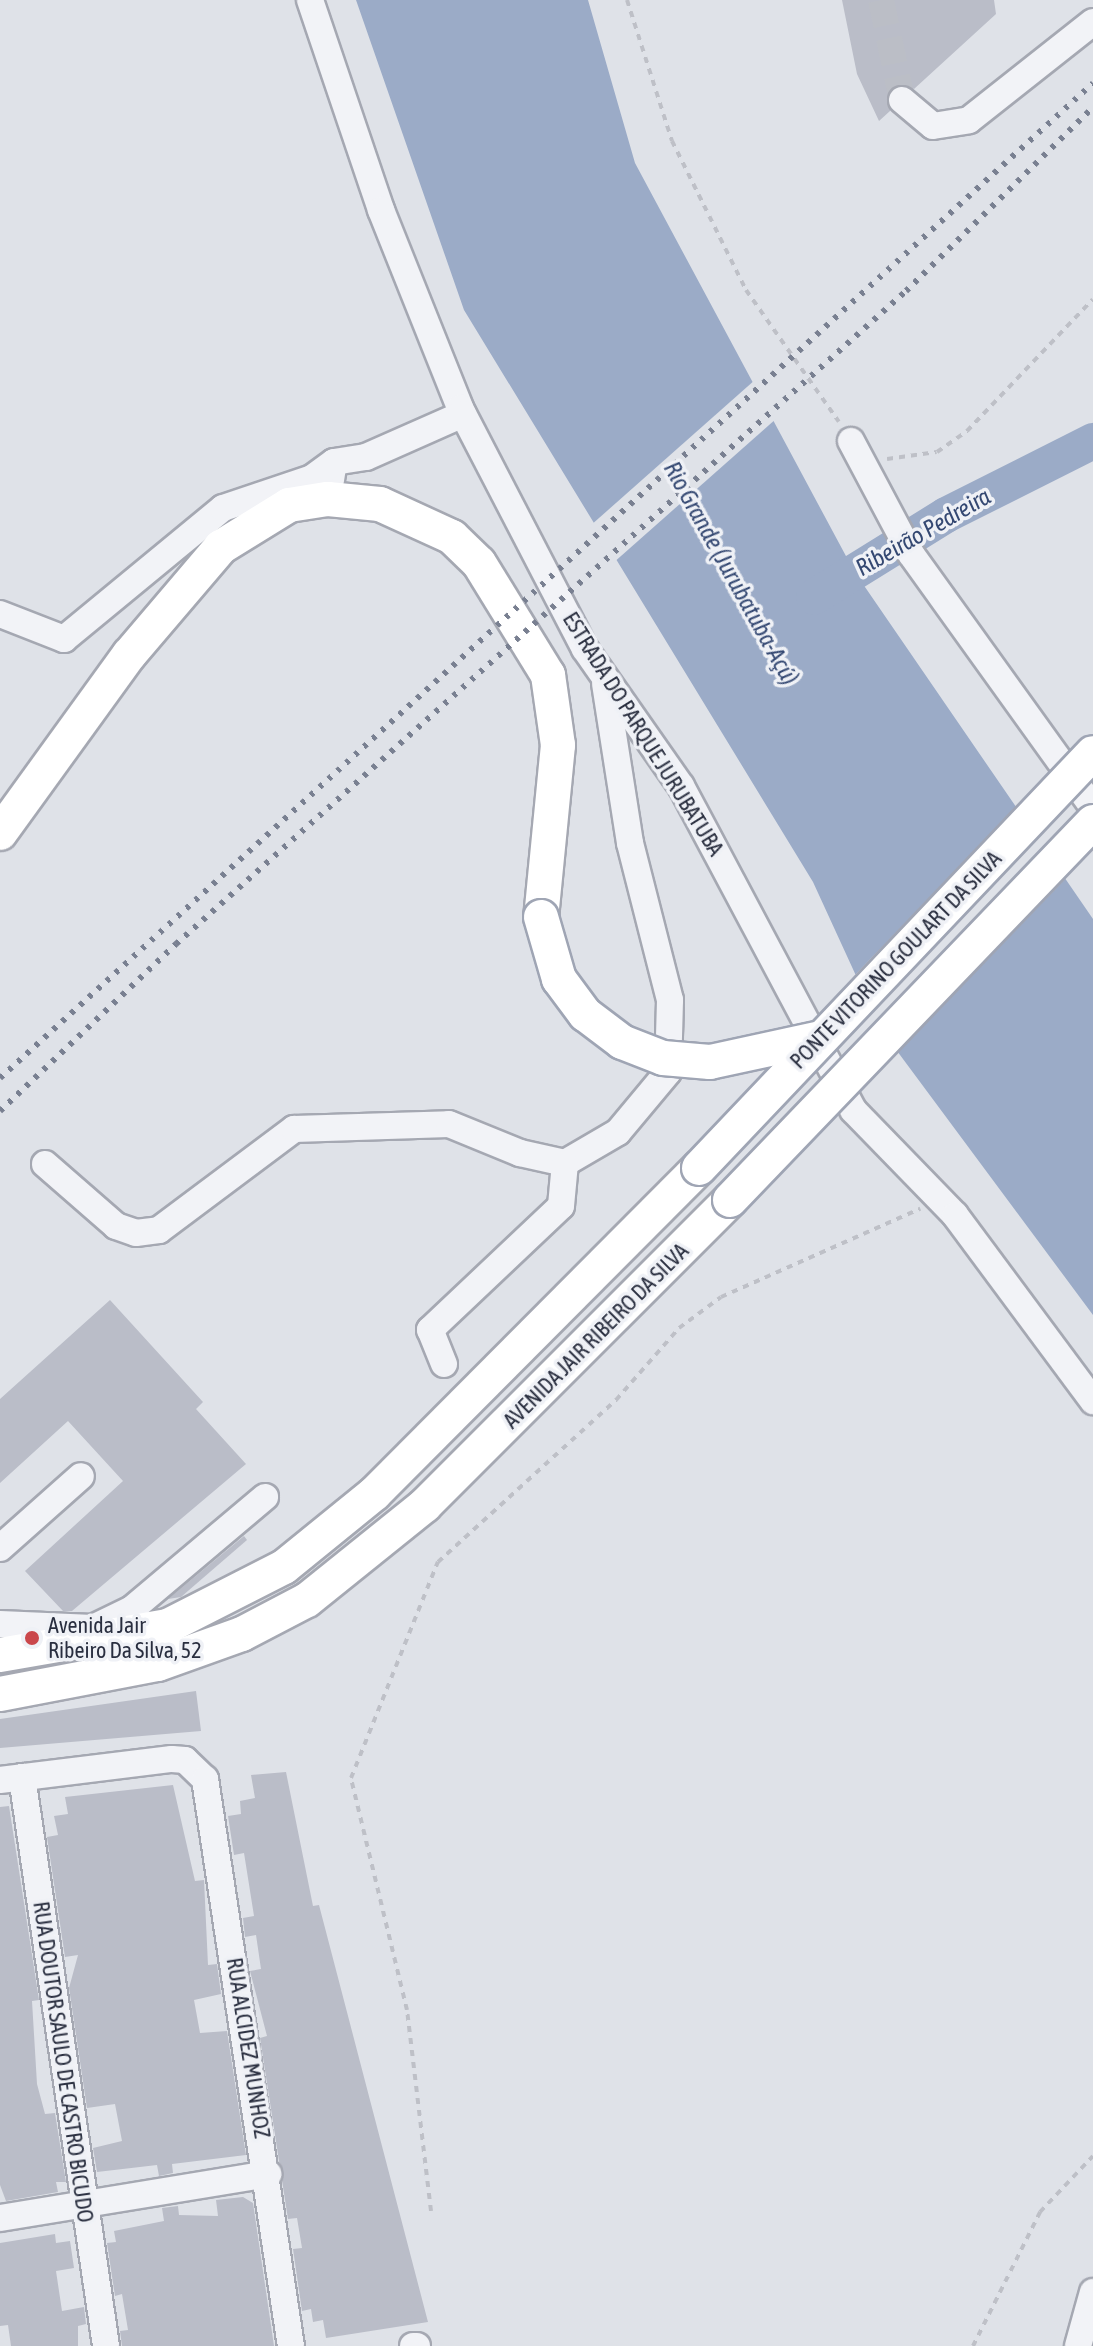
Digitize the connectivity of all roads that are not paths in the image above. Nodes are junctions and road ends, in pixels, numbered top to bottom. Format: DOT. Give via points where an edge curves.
graph roads {
  1 [pos="310,0"];
  2 [pos="1093,22"];
  3 [pos="902,100"];
  4 [pos="463,414"];
  5 [pos="851,441"];
  6 [pos="334,462"];
  7 [pos="328,499"];
  8 [pos="0,614"];
  9 [pos="604,677"];
  10 [pos="1093,753"];
  11 [pos="1093,807"];
  12 [pos="1093,822"];
  13 [pos="0,833"];
  14 [pos="821,1038"];
  15 [pos="565,1163"];
  16 [pos="45,1164"];
  17 [pos="699,1168"];
  18 [pos="444,1364"];
  19 [pos="1093,1401"];
  20 [pos="81,1476"];
  21 [pos="265,1497"];
  22 [pos="0,1548"];
  23 [pos="205,1611"];
  24 [pos="0,1624"];
  25 [pos="189,1652"];
  26 [pos="0,1655"];
  27 [pos="0,1694"];
  28 [pos="11,1779"];
  29 [pos="268,2174"];
  30 [pos="83,2205"];
  31 [pos="0,2218"];
  32 [pos="1093,2292"];
  33 [pos="106,2346"];
  34 [pos="291,2346"];
  35 [pos="1078,2346"];
  1 -- 4 [label="street, ESTRADA DO PARQUE JURUBATUBA" via="381,210"];
  2 -- 3 [label="street" via="969,120 933,126"];
  4 -- 6 [label="street" via="366,457"];
  4 -- 9 [label="street, ESTRADA DO PARQUE JURUBATUBA"];
  5 -- 11 [label="street" via="911,554"];
  6 -- 7 [label="street"];
  6 -- 8 [label="street" via="312,478 223,508 64,639"];
  7 -- 13 [label="main road" via="289,505 221,547 148,631"];
  7 -- 14 [label="main road, bridge" via="380,504 452,537 479,563 526,631 557,707 541,917 559,979 585,1014 622,1042 663,1058 710,1062"];
  9 -- 15 [label="street" via="630,843 670,1000 668,1072 618,1132"];
  9 -- 19 [label="street, ESTRADA DO PARQUE JURUBATUBA" via="681,786 853,1110 941,1200"];
  10 -- 14 [label="main road, PONTE VITORINO GOULART DA SILVA, bridge"];
  12 -- 25 [label="main road, AVENIDA JAIR RIBEIRO DA SILVA, bridge" via="524,1410 374,1549 307,1600 242,1634"];
  14 -- 17 [label="main road, PONTE VITORINO GOULART DA SILVA, bridge"];
  15 -- 16 [label="street" via="520,1153 449,1124 294,1129 159,1230 136,1233 116,1226"];
  15 -- 18 [label="street" via="561,1206 430,1330"];
  17 -- 23 [label="main road, AVENIDA JAIR RIBEIRO DA SILVA" via="342,1525 284,1567"];
  20 -- 22 [label="street"];
  21 -- 24 [label="street" via="119,1615 93,1628"];
  23 -- 25 [label="main road"];
  23 -- 26 [label="main road, AVENIDA JAIR RIBEIRO DA SILVA" via="130,1636"];
  25 -- 27 [label="main road, AVENIDA JAIR RIBEIRO DA SILVA" via="65,1686"];
  28 -- 29 [label="street, RUA ALCIDEZ MUNHOZ" via="185,1760 205,1779"];
  28 -- 30 [label="street, RUA DOUTOR SAULO DE CASTRO BICUDO"];
  29 -- 30 [label="street"];
  29 -- 34 [label="street, RUA ALCIDEZ MUNHOZ"];
  30 -- 31 [label="street"];
  30 -- 33 [label="street, RUA DOUTOR SAULO DE CASTRO BICUDO"];
  32 -- 35 [label="street"];
}
